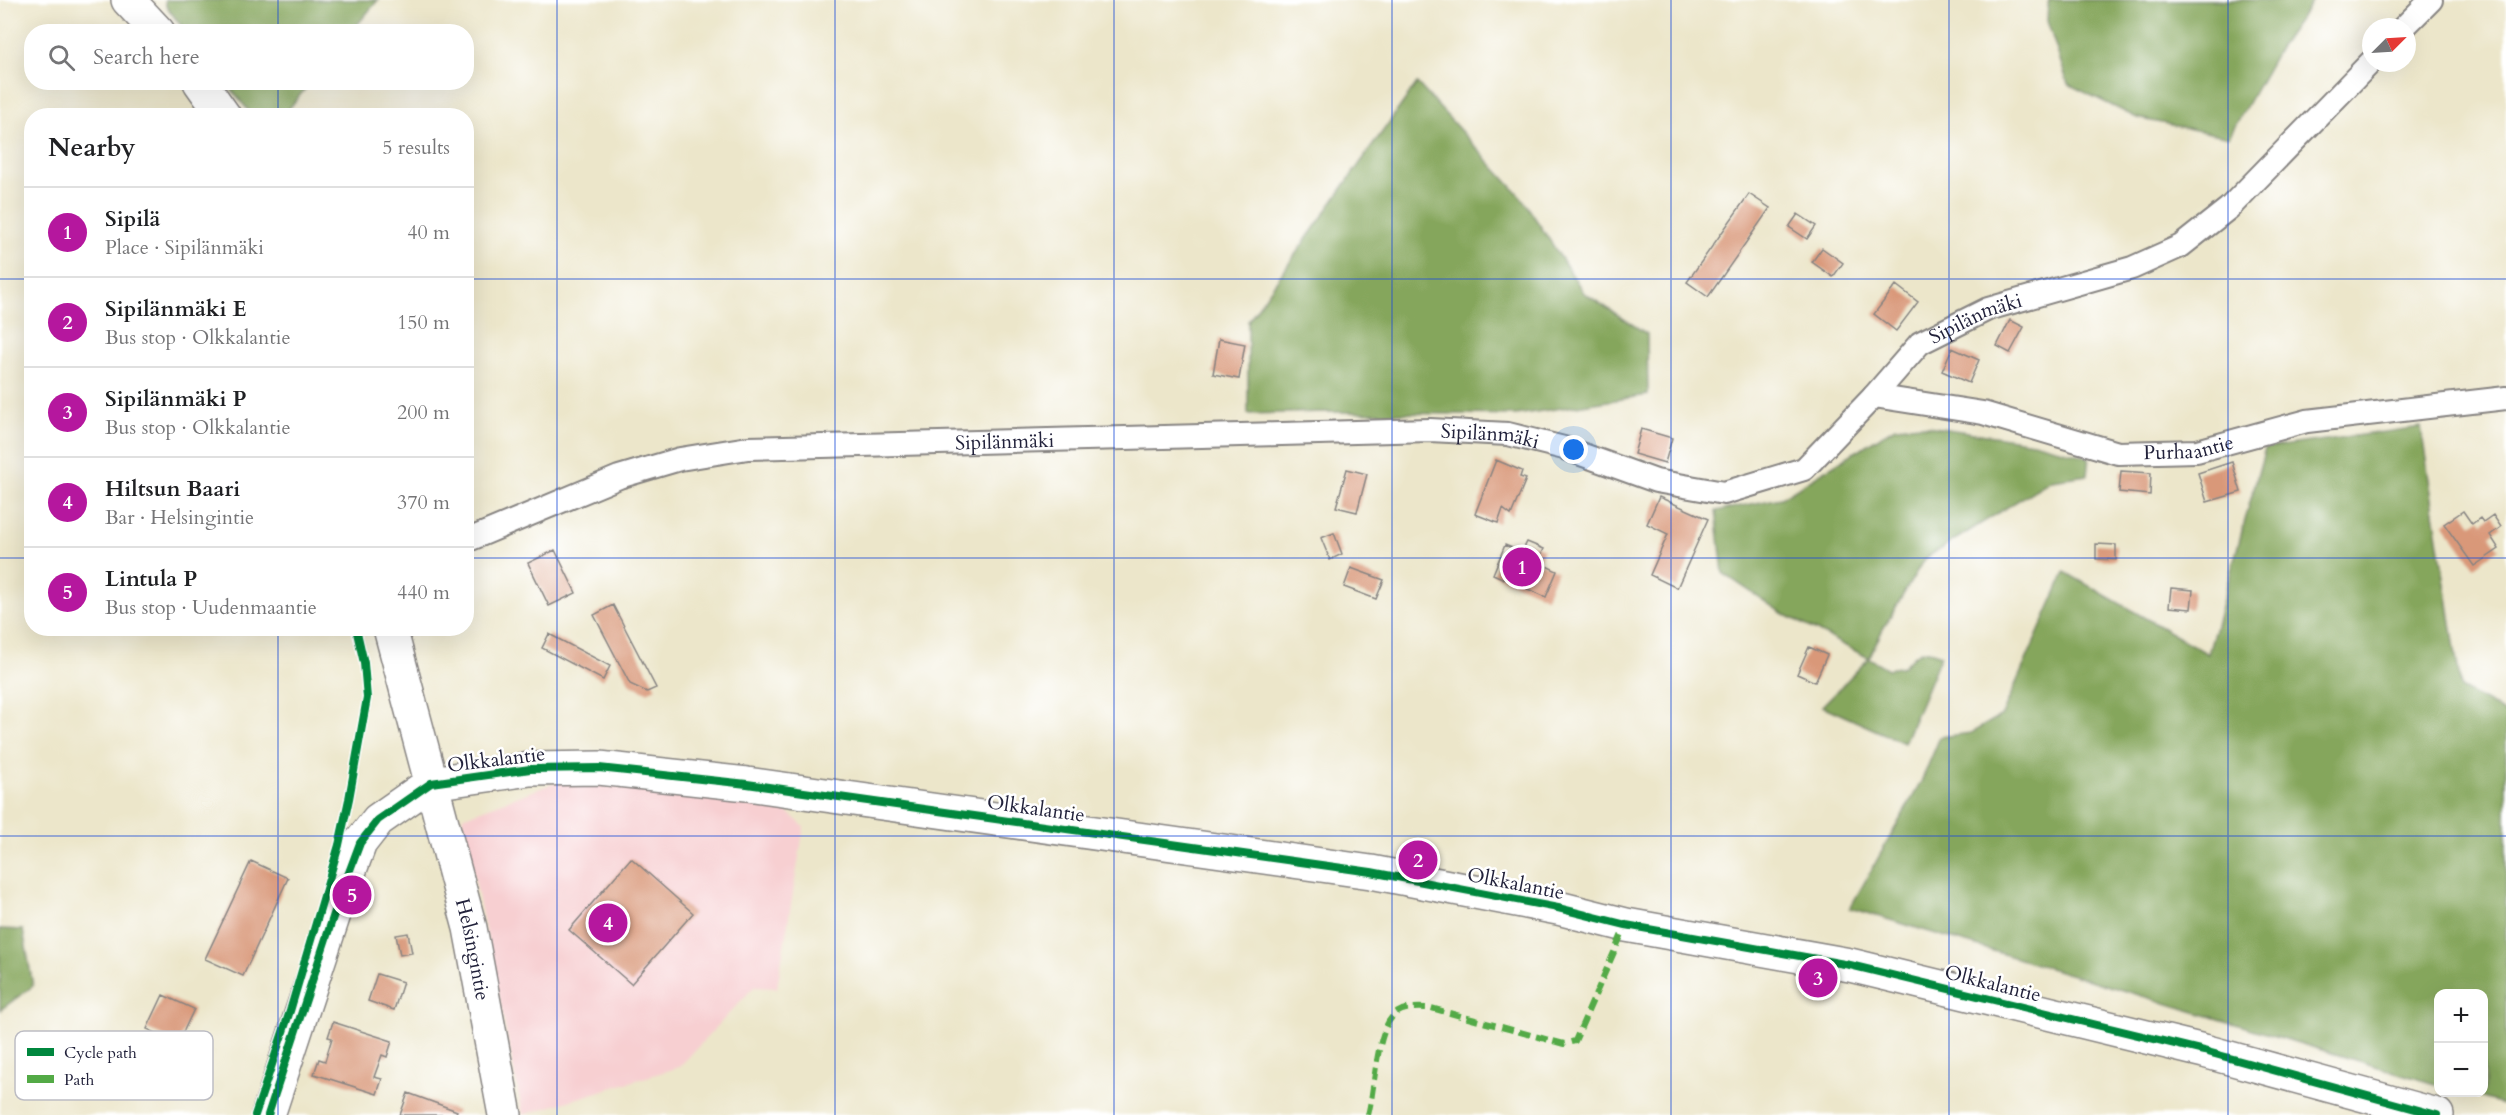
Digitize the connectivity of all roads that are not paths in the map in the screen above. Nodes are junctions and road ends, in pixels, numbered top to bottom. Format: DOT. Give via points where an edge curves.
graph roads {
  1 [pos="128,0"];
  2 [pos="2431,0"];
  3 [pos="2413,18"];
  4 [pos="151,24"];
  5 [pos="2362,71"];
  6 [pos="206,90"];
  7 [pos="218,108"];
  8 [pos="1874,396"];
  9 [pos="2506,398"];
  10 [pos="474,538"];
  11 [pos="392,636"];
  12 [pos="431,783"];
  13 [pos="268,1115"];
  14 [pos="506,1115"];
  15 [pos="2437,1115"];
  1 -- 4 [label="street"];
  2 -- 3 [label="street"];
  5 -- 8 [label="street, Sipilänmäki" via="2229,208 2181,246 2132,268 1988,309 1920,344"];
  6 -- 7 [label="street"];
  8 -- 9 [label="street, Purhaantie" via="1983,413 2118,453 2197,450 2307,421"];
  8 -- 10 [label="street, Sipilänmäki" via="1804,469 1724,493 1656,481 1564,448 1508,434 1430,430 748,448 680,459 619,477"];
  11 -- 12 [label="street, Helsingintie"];
  12 -- 13 [label="street" via="378,820 360,843"];
  12 -- 14 [label="street, Helsingintie" via="470,928"];
  12 -- 15 [label="street, Olkkalantie" via="531,769 599,768 770,788 1371,872 1626,925 1850,965 2204,1052"];
}
